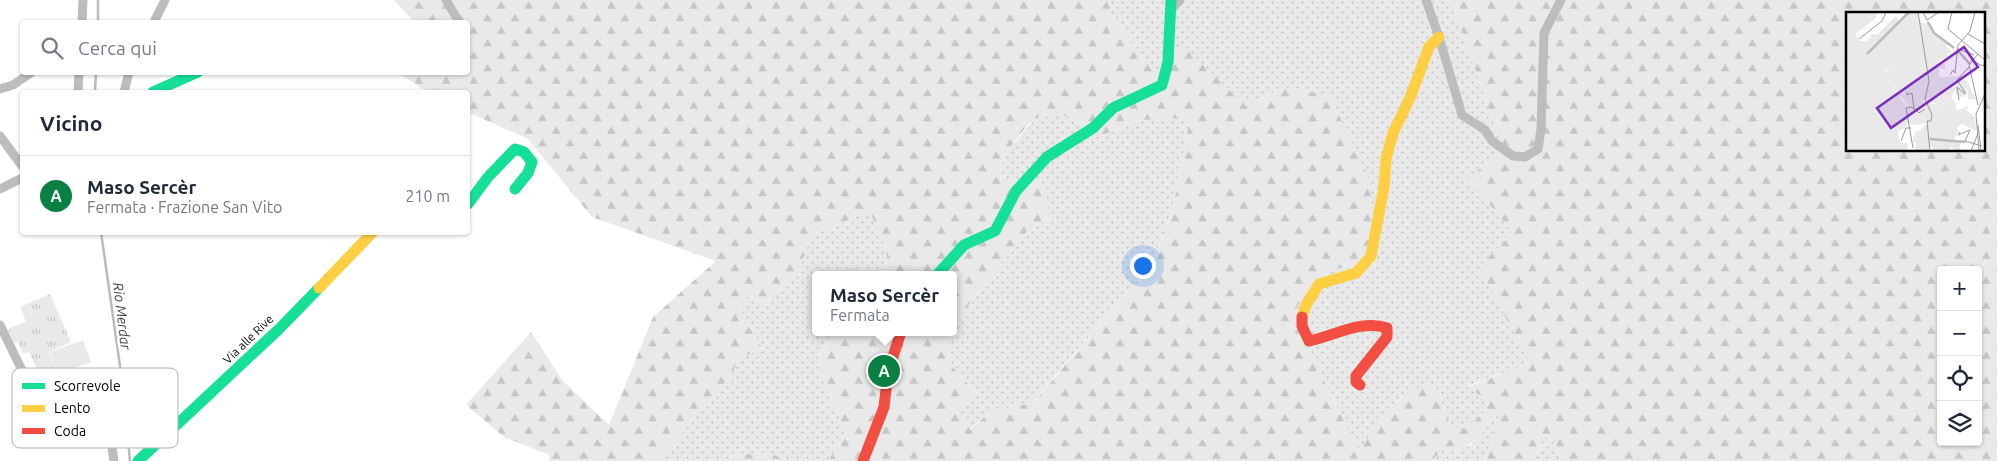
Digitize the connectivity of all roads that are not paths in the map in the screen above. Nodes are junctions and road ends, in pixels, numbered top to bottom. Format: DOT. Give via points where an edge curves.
graph roads {
  1 [pos="83,0"];
  2 [pos="165,0"];
  3 [pos="446,0"];
  4 [pos="1180,0"];
  5 [pos="1426,0"];
  6 [pos="1561,0"];
  7 [pos="1171,5"];
  8 [pos="82,20"];
  9 [pos="155,20"];
  10 [pos="458,20"];
  11 [pos="1439,37"];
  12 [pos="28,75"];
  13 [pos="79,75"];
  14 [pos="128,75"];
  15 [pos="191,75"];
  16 [pos="0,89"];
  17 [pos="78,90"];
  18 [pos="124,90"];
  19 [pos="158,90"];
  20 [pos="0,136"];
  21 [pos="20,163"];
  22 [pos="20,179"];
  23 [pos="0,189"];
  24 [pos="515,189"];
  25 [pos="470,201"];
  26 [pos="369,235"];
  27 [pos="941,271"];
  28 [pos="0,325"];
  29 [pos="900,336"];
  30 [pos="21,368"];
  31 [pos="1360,385"];
  32 [pos="178,424"];
  33 [pos="112,448"];
  34 [pos="152,448"];
  35 [pos="114,461"];
  36 [pos="138,461"];
  37 [pos="863,461"];
  1 -- 8 [label="street"];
  2 -- 9 [label="street"];
  3 -- 10 [label="street"];
  4 -- 7 [label="street"];
  5 -- 11 [label="street"];
  6 -- 11 [label="street" via="1544,33 1538,148 1525,157 1513,156 1492,141 1485,130 1462,115"];
  7 -- 27 [label="street" via="1168,62 1162,85 1113,108 1093,128 1047,158 1016,191 995,231 964,245"];
  11 -- 31 [label="street" via="1429,47 1393,133 1371,256 1356,273 1319,284 1301,310 1302,330 1308,341 1356,328 1383,325 1387,328 1387,337 1356,376"];
  12 -- 16 [label="street"];
  13 -- 17 [label="street"];
  14 -- 18 [label="street"];
  15 -- 19 [label="street"];
  20 -- 21 [label="street"];
  22 -- 23 [label="street"];
  24 -- 25 [label="street" via="532,162 524,152 515,149"];
  26 -- 32 [label="street, Via alle Rive" via="279,329"];
  28 -- 30 [label="street"];
  29 -- 37 [label="street" via="888,372 884,407"];
  33 -- 35 [label="street"];
  34 -- 36 [label="street, Via alle Rive"];
}
